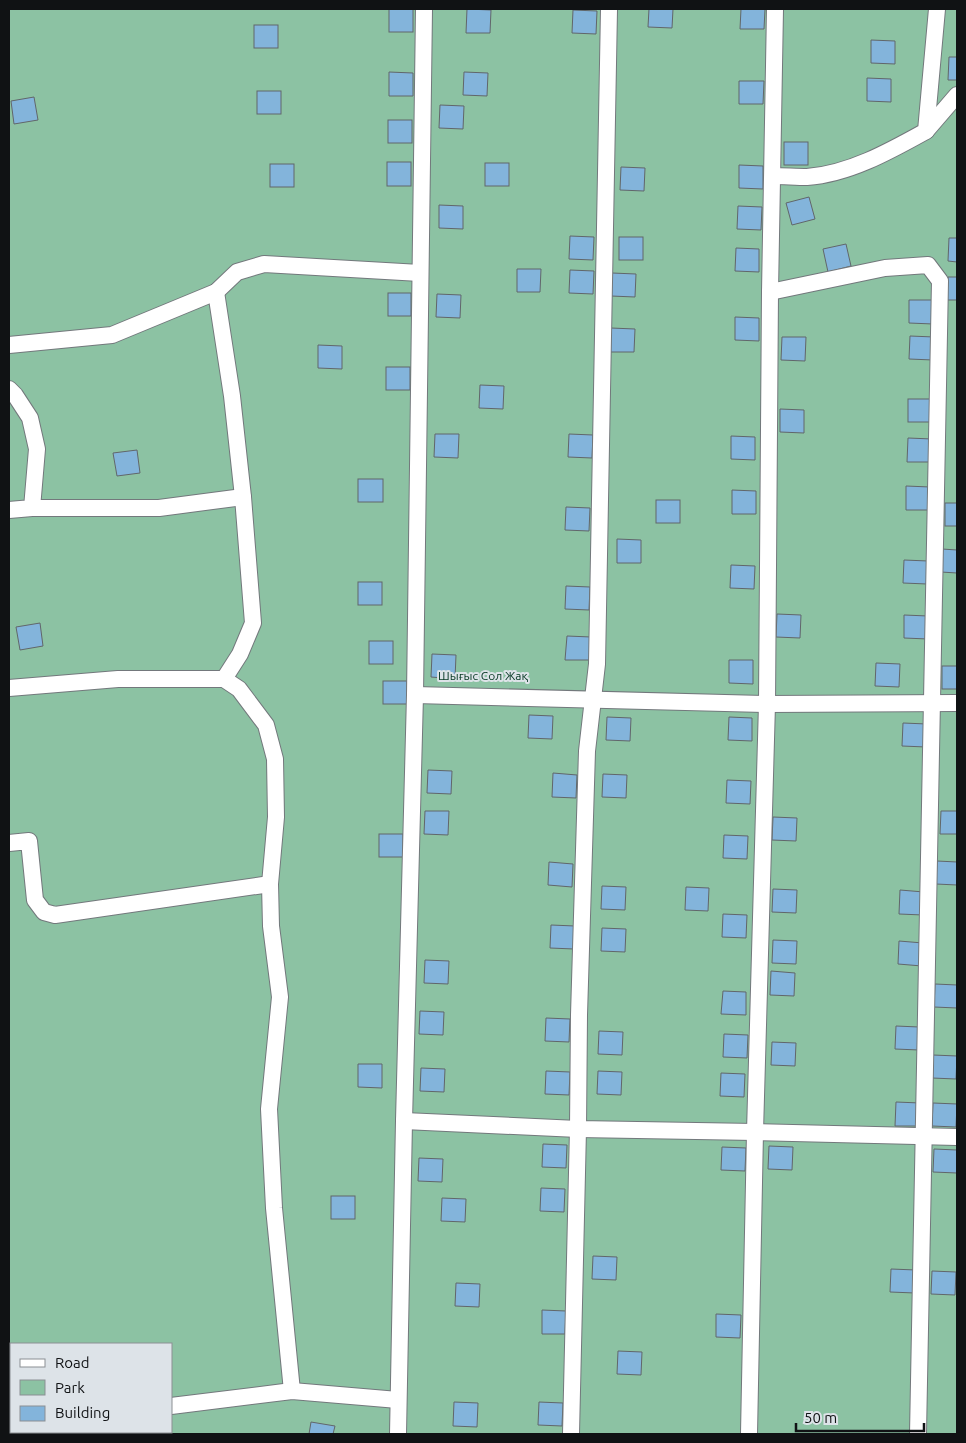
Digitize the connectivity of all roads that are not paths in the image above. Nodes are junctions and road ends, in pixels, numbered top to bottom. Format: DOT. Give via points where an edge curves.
graph roads {
  1 [pos="424,9"];
  2 [pos="609,9"];
  3 [pos="775,9"];
  4 [pos="937,9"];
  5 [pos="957,95"];
  6 [pos="926,131"];
  7 [pos="773,176"];
  8 [pos="420,273"];
  9 [pos="216,292"];
  10 [pos="770,292"];
  11 [pos="9,345"];
  12 [pos="9,389"];
  13 [pos="243,497"];
  14 [pos="32,508"];
  15 [pos="9,510"];
  16 [pos="224,679"];
  17 [pos="9,688"];
  18 [pos="415,695"];
  19 [pos="592,700"];
  20 [pos="957,703"];
  21 [pos="767,704"];
  22 [pos="933,704"];
  23 [pos="9,843"];
  24 [pos="270,884"];
  25 [pos="404,1121"];
  26 [pos="578,1129"];
  27 [pos="755,1132"];
  28 [pos="924,1136"];
  29 [pos="957,1137"];
  30 [pos="292,1391"];
  31 [pos="398,1400"];
  32 [pos="172,1406"];
  33 [pos="398,1434"];
  34 [pos="571,1434"];
  35 [pos="750,1434"];
  36 [pos="918,1434"];
  1 -- 8 [label="street"];
  2 -- 19 [label="street" via="597,664"];
  3 -- 7 [label="street"];
  4 -- 6 [label="street"];
  5 -- 6 [label="street"];
  6 -- 7 [label="street" via="886,154 839,171 808,177"];
  7 -- 10 [label="street"];
  8 -- 9 [label="street" via="264,264 237,272"];
  8 -- 18 [label="street"];
  9 -- 11 [label="street" via="112,335"];
  9 -- 13 [label="street"];
  10 -- 21 [label="street"];
  10 -- 22 [label="street" via="885,268 928,265 940,281"];
  12 -- 14 [label="street" via="30,418 37,449"];
  13 -- 14 [label="street" via="159,508"];
  13 -- 16 [label="street" via="253,623 240,654"];
  14 -- 15 [label="street"];
  16 -- 17 [label="street" via="118,679"];
  16 -- 24 [label="street" via="239,689 266,725 275,759 276,817"];
  18 -- 19 [label="street"];
  18 -- 25 [label="street"];
  19 -- 21 [label="street"];
  19 -- 26 [label="street" via="586,760"];
  20 -- 22 [label="street"];
  21 -- 22 [label="street"];
  21 -- 27 [label="street"];
  22 -- 28 [label="street"];
  23 -- 24 [label="street" via="29,841 35,900 44,912 54,915"];
  24 -- 30 [label="street" via="280,997 269,1109 274,1208"];
  25 -- 26 [label="street"];
  25 -- 31 [label="street"];
  26 -- 27 [label="street"];
  26 -- 34 [label="street"];
  27 -- 28 [label="street"];
  27 -- 35 [label="street"];
  28 -- 29 [label="street"];
  28 -- 36 [label="street"];
  30 -- 31 [label="street"];
  30 -- 32 [label="street"];
  31 -- 33 [label="street"];
}
